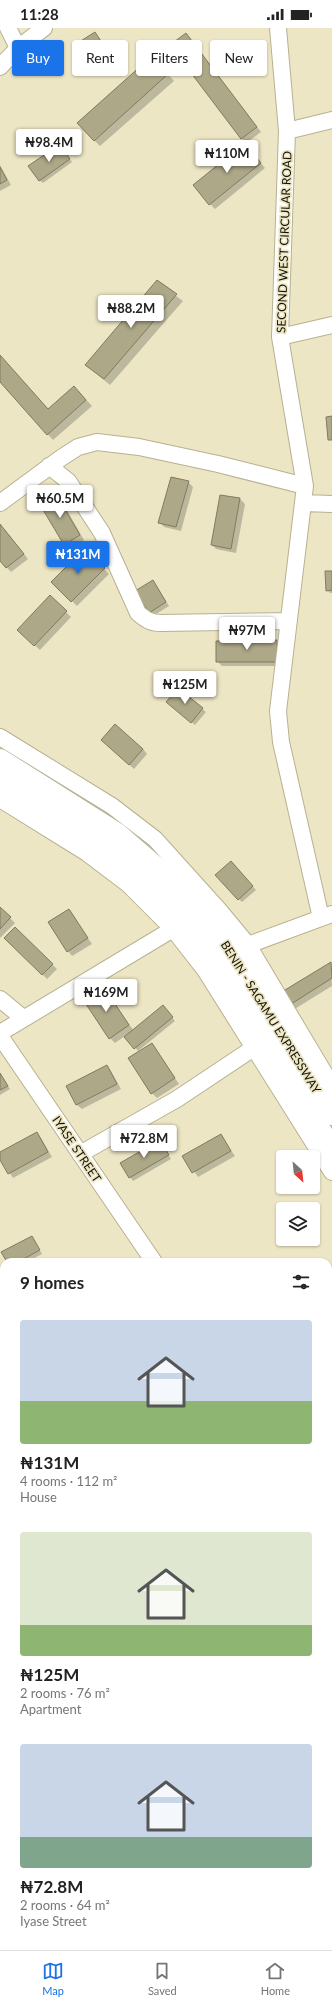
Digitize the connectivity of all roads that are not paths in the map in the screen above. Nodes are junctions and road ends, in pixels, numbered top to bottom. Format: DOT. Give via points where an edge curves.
graph roads {
  1 [pos="8,28"];
  2 [pos="44,28"];
  3 [pos="278,28"];
  4 [pos="14,40"];
  5 [pos="28,40"];
  6 [pos="12,54"];
  7 [pos="0,67"];
  8 [pos="332,120"];
  9 [pos="288,131"];
  10 [pos="332,325"];
  11 [pos="280,337"];
  12 [pos="49,466"];
  13 [pos="305,486"];
  14 [pos="0,503"];
  15 [pos="304,503"];
  16 [pos="332,504"];
  17 [pos="289,621"];
  18 [pos="0,737"];
  19 [pos="0,760"];
  20 [pos="0,781"];
  21 [pos="0,799"];
  22 [pos="326,916"];
  23 [pos="173,928"];
  24 [pos="248,945"];
  25 [pos="0,999"];
  26 [pos="23,1018"];
  27 [pos="0,1034"];
  28 [pos="254,1048"];
  29 [pos="332,1086"];
  30 [pos="332,1114"];
  31 [pos="332,1150"];
  32 [pos="80,1154"];
  33 [pos="332,1172"];
  34 [pos="151,1258"];
  1 -- 4 [label="street"];
  2 -- 5 [label="street"];
  3 -- 9 [label="street, SECOND WEST CIRCULAR ROAD"];
  6 -- 7 [label="street"];
  8 -- 9 [label="street"];
  9 -- 11 [label="street, SECOND WEST CIRCULAR ROAD"];
  10 -- 11 [label="street"];
  11 -- 13 [label="street, SECOND WEST CIRCULAR ROAD"];
  12 -- 13 [label="street" via="78,447 97,442 139,447"];
  12 -- 14 [label="street"];
  12 -- 17 [label="street" via="68,481 102,533 138,613 144,619 161,623"];
  13 -- 15 [label="street, SECOND WEST CIRCULAR ROAD"];
  15 -- 16 [label="street"];
  15 -- 17 [label="street, SECOND WEST CIRCULAR ROAD"];
  17 -- 22 [label="street, SECOND WEST CIRCULAR ROAD" via="278,711 281,742"];
  18 -- 24 [label="street" via="112,806 154,838"];
  19 -- 30 [label="highway, BENIN - SAGAMU EXPRESSWAY" via="117,834 162,873 201,912 231,950"];
  20 -- 31 [label="highway" via="119,855 166,898 201,938"];
  21 -- 23 [label="street" via="105,866 128,884"];
  22 -- 24 [label="street"];
  23 -- 26 [label="street"];
  23 -- 28 [label="street" via="205,970"];
  24 -- 29 [label="street"];
  25 -- 26 [label="street"];
  26 -- 27 [label="street"];
  27 -- 32 [label="street, IYASE STREET"];
  28 -- 32 [label="street" via="177,1099"];
  28 -- 33 [label="street"];
  32 -- 34 [label="street, IYASE STREET"];
}
